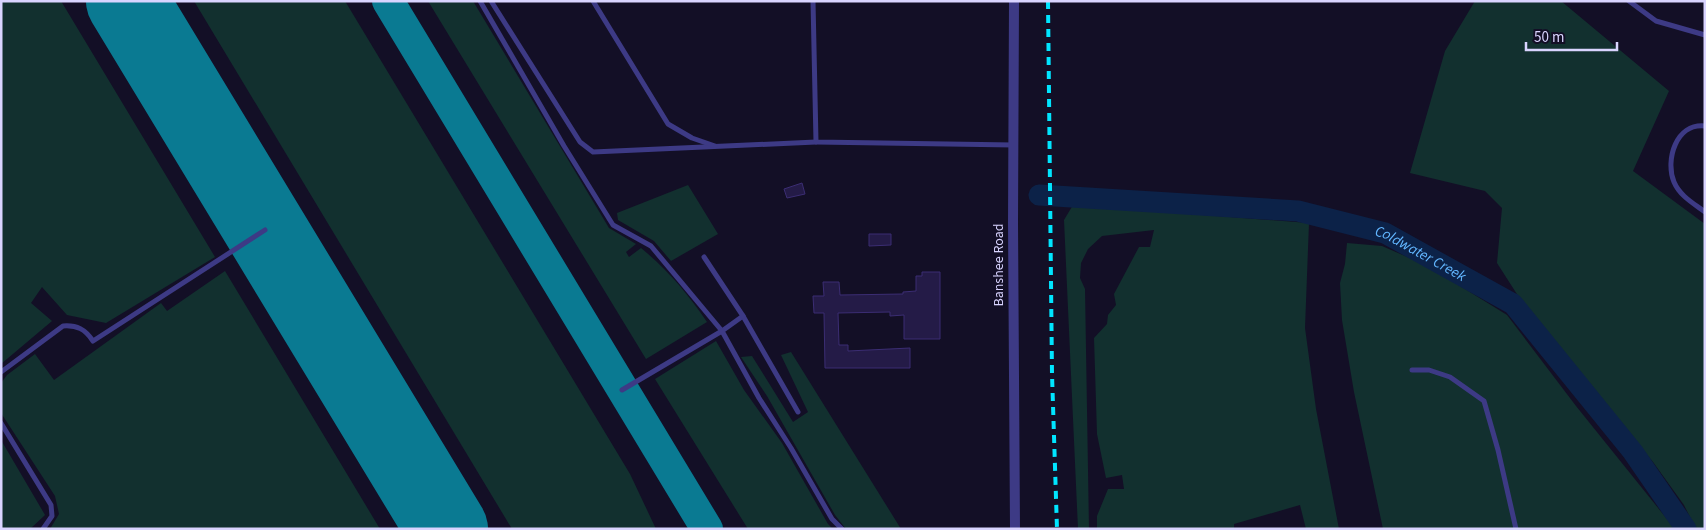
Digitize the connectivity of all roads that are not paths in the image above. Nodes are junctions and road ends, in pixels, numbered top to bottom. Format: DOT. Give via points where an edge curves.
graph roads {
  1 [pos="480,1"];
  2 [pos="491,1"];
  3 [pos="593,1"];
  4 [pos="813,1"];
  5 [pos="1014,1"];
  6 [pos="1629,1"];
  7 [pos="1705,34"];
  8 [pos="1705,126"];
  9 [pos="816,142"];
  10 [pos="1014,145"];
  11 [pos="718,148"];
  12 [pos="1705,212"];
  13 [pos="265,230"];
  14 [pos="704,257"];
  15 [pos="743,316"];
  16 [pos="722,331"];
  17 [pos="1412,370"];
  18 [pos="1,372"];
  19 [pos="622,390"];
  20 [pos="798,412"];
  21 [pos="1,423"];
  22 [pos="43,529"];
  23 [pos="842,529"];
  24 [pos="1015,529"];
  25 [pos="1516,529"];
  1 -- 16 [label="lane" via="613,224 651,246"];
  2 -- 11 [label="lane" via="580,142 593,152"];
  3 -- 11 [label="lane" via="668,124"];
  4 -- 9 [label="lane"];
  5 -- 10 [label="street, Banshee Road"];
  6 -- 7 [label="lane" via="1656,21"];
  8 -- 12 [label="lane" via="1688,130 1679,138 1672,151 1671,170 1681,194"];
  9 -- 10 [label="lane"];
  9 -- 11 [label="lane"];
  10 -- 24 [label="street, Banshee Road"];
  13 -- 18 [label="lane" via="93,340 81,329 63,326"];
  14 -- 15 [label="lane"];
  15 -- 16 [label="lane"];
  15 -- 20 [label="lane"];
  16 -- 19 [label="lane"];
  16 -- 23 [label="lane" via="832,519"];
  17 -- 25 [label="lane" via="1429,370 1450,377 1484,401"];
  21 -- 22 [label="lane" via="51,505 52,516"];
}
